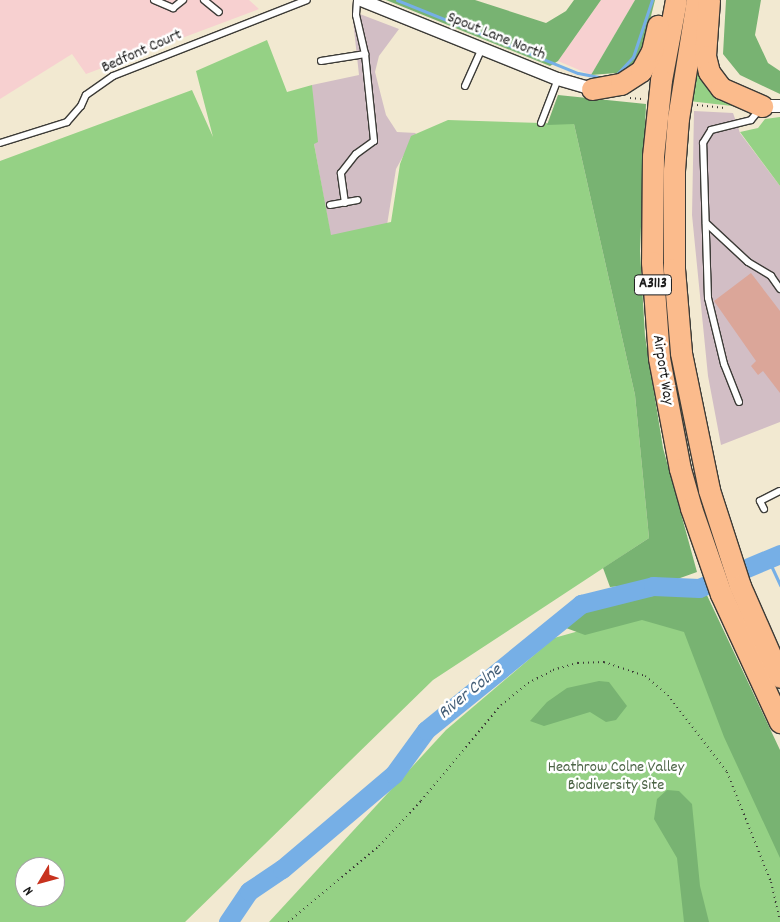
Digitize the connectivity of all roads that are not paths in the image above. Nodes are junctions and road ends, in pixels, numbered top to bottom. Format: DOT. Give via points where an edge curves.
graph roads {
  1 [pos="154,0"];
  2 [pos="183,0"];
  3 [pos="204,0"];
  4 [pos="307,0"];
  5 [pos="357,0"];
  6 [pos="362,0"];
  7 [pos="664,0"];
  8 [pos="676,0"];
  9 [pos="697,0"];
  10 [pos="708,0"];
  11 [pos="219,12"];
  12 [pos="482,48"];
  13 [pos="365,54"];
  14 [pos="321,61"];
  15 [pos="558,79"];
  16 [pos="465,86"];
  17 [pos="592,89"];
  18 [pos="771,106"];
  19 [pos="541,123"];
  20 [pos="0,143"];
  21 [pos="358,200"];
  22 [pos="344,203"];
  23 [pos="330,205"];
  24 [pos="706,223"];
  25 [pos="778,280"];
  26 [pos="780,289"];
  27 [pos="739,402"];
  28 [pos="780,491"];
  29 [pos="764,508"];
  30 [pos="721,562"];
  31 [pos="731,590"];
  32 [pos="780,678"];
  33 [pos="780,722"];
  1 -- 2 [label="lane" via="172,8"];
  3 -- 11 [label="lane"];
  4 -- 20 [label="lane, Bedfont Court" via="113,76 86,95 82,106 67,122"];
  5 -- 13 [label="lane" via="356,15"];
  6 -- 12 [label="street, Spout Lane North"];
  7 -- 17 [label="highway" via="652,50 641,71 621,84"];
  8 -- 30 [label="highway, Airport Way / A3113" via="661,80 653,156 651,222 655,317 664,388 680,469"];
  9 -- 30 [label="highway, Airport Way / A3113" via="678,118 674,278 681,352"];
  10 -- 18 [label="highway" via="705,56 709,72 721,88"];
  12 -- 15 [label="street, Spout Lane North"];
  12 -- 16 [label="lane"];
  13 -- 14 [label="lane"];
  13 -- 22 [label="lane" via="374,141 356,154 342,173"];
  15 -- 17 [label="street, Spout Lane North"];
  15 -- 19 [label="lane"];
  18 -- 24 [label="lane" via="752,120 711,130 703,143"];
  21 -- 22 [label="lane"];
  22 -- 23 [label="lane"];
  24 -- 25 [label="lane"];
  24 -- 27 [label="lane" via="708,298 724,364"];
  25 -- 26 [label="lane"];
  28 -- 29 [label="lane" via="760,500"];
  30 -- 31 [label="highway, Airport Way / A3113"];
  31 -- 32 [label="highway, Airport Way / A3113"];
  31 -- 33 [label="highway, Airport Way / A3113"];
}
